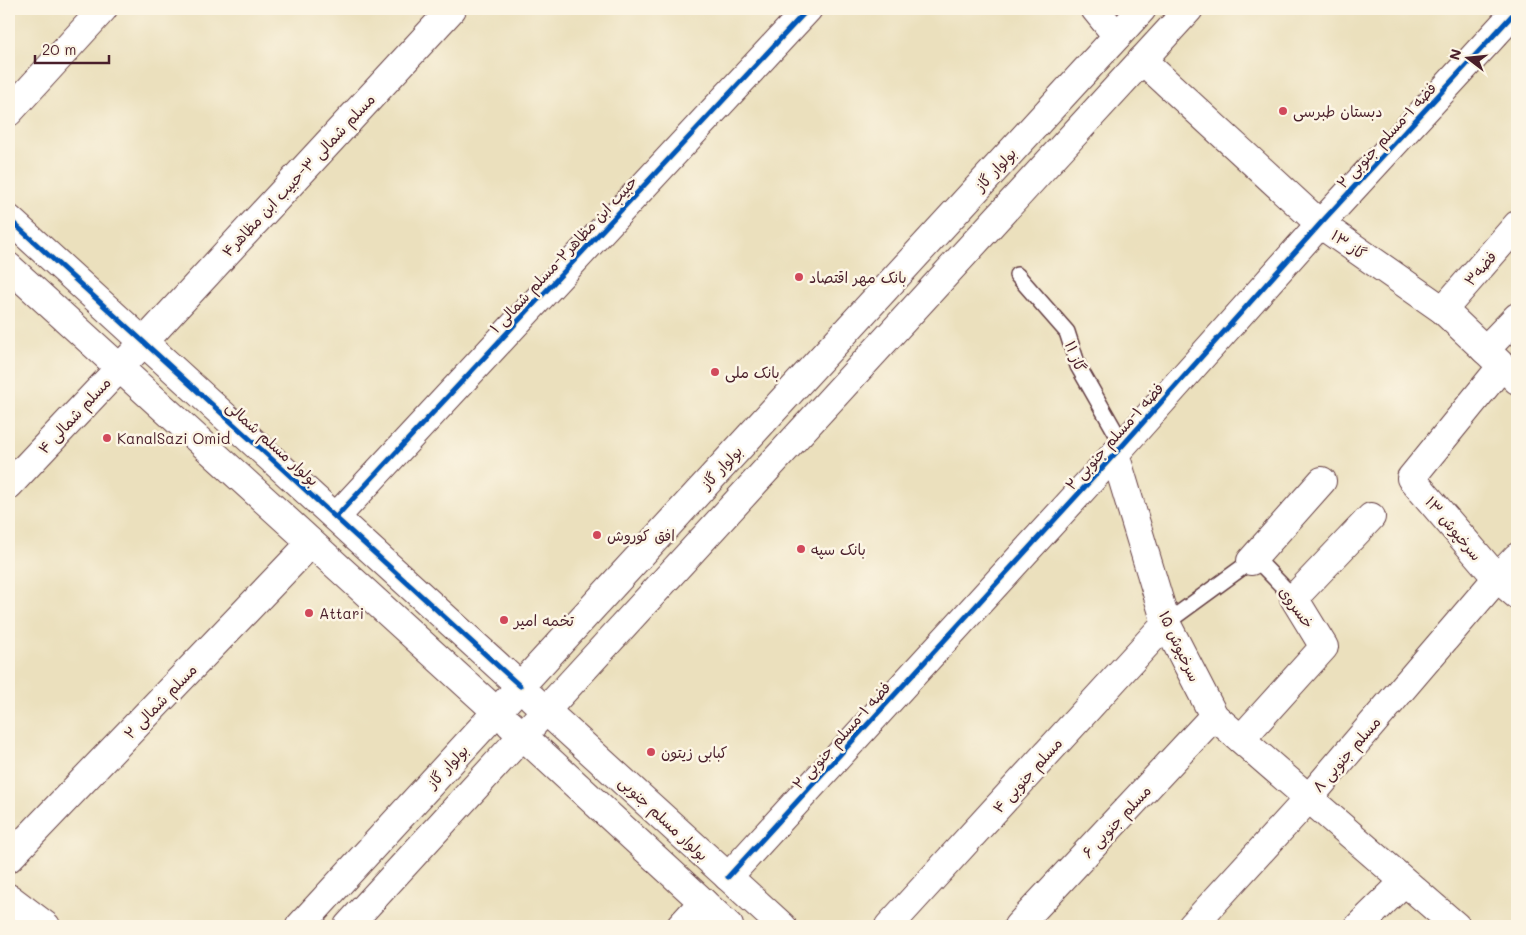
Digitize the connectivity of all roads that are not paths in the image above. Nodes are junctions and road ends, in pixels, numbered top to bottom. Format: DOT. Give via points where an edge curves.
graph roads {
  1 [pos="103,9"];
  2 [pos="452,9"];
  3 [pos="808,9"];
  4 [pos="1095,9"];
  5 [pos="1142,9"];
  6 [pos="1189,9"];
  7 [pos="1517,10"];
  8 [pos="1116,36"];
  9 [pos="1142,60"];
  10 [pos="9,112"];
  11 [pos="9,219"];
  12 [pos="1320,224"];
  13 [pos="1517,226"];
  14 [pos="9,267"];
  15 [pos="1017,275"];
  16 [pos="1442,310"];
  17 [pos="1517,317"];
  18 [pos="144,342"];
  19 [pos="1502,365"];
  20 [pos="119,367"];
  21 [pos="1119,450"];
  22 [pos="1322,482"];
  23 [pos="9,485"];
  24 [pos="336,517"];
  25 [pos="1370,517"];
  26 [pos="311,543"];
  27 [pos="1517,557"];
  28 [pos="1251,561"];
  29 [pos="1507,586"];
  30 [pos="1294,598"];
  31 [pos="1166,623"];
  32 [pos="520,686"];
  33 [pos="546,710"];
  34 [pos="496,712"];
  35 [pos="1214,716"];
  36 [pos="522,736"];
  37 [pos="1241,739"];
  38 [pos="1308,799"];
  39 [pos="9,858"];
  40 [pos="728,877"];
  41 [pos="1404,882"];
  42 [pos="9,898"];
  43 [pos="703,902"];
  44 [pos="46,926"];
  45 [pos="300,926"];
  46 [pos="348,926"];
  47 [pos="681,926"];
  48 [pos="729,926"];
  49 [pos="782,926"];
  50 [pos="889,926"];
  51 [pos="1018,926"];
  52 [pos="1192,926"];
  53 [pos="1359,926"];
  54 [pos="1456,926"];
  1 -- 10 [label="street"];
  2 -- 18 [label="street, مسلم شمالی ۳-حبیب ابن مظاهر۴"];
  3 -- 24 [label="street, حبیب ابن مظاهر۲-مسلم شمالی ۱"];
  4 -- 8 [label="street"];
  5 -- 8 [label="street, بولوار گاز"];
  6 -- 9 [label="street"];
  7 -- 12 [label="street, فضه ۱-مسلم جنوبی ۲"];
  8 -- 32 [label="street, بولوار گاز"];
  9 -- 12 [label="street, گاز ۱۳"];
  9 -- 33 [label="street"];
  11 -- 18 [label="street, بولوار مسلم شمالی"];
  12 -- 16 [label="street, گاز ۱۳"];
  12 -- 21 [label="street, فضه ۱-مسلم جنوبی ۲"];
  13 -- 16 [label="street, فضه۳"];
  14 -- 20 [label="street"];
  15 -- 21 [label="lane, گاز ۱۱" via="1067,332 1078,366"];
  16 -- 19 [label="street, گاز ۱۳"];
  17 -- 19 [label="street"];
  18 -- 20 [label="street, مسلم شمالی ۳-حبیب ابن مظاهر۴"];
  18 -- 24 [label="street, بولوار مسلم شمالی"];
  19 -- 29 [label="street, سرخپوش ۱۳" via="1411,478"];
  20 -- 23 [label="street, مسلم شمالی ۴"];
  20 -- 26 [label="street"];
  21 -- 31 [label="street, سرخپوش ۱۵"];
  21 -- 40 [label="street, فضه ۱-مسلم جنوبی ۲"];
  22 -- 28 [label="street"];
  24 -- 32 [label="street, بولوار مسلم شمالی"];
  25 -- 30 [label="street"];
  26 -- 34 [label="street"];
  26 -- 39 [label="street, مسلم شمالی ۲"];
  27 -- 29 [label="street, مسلم جنوبی ۸"];
  28 -- 30 [label="lane, خسروی" via="1259,562"];
  28 -- 31 [label="lane"];
  29 -- 38 [label="street, مسلم جنوبی ۸"];
  30 -- 37 [label="street, خسروی" via="1324,647"];
  31 -- 35 [label="street, سرخپوش ۱۵"];
  31 -- 50 [label="street, مسلم جنوبی ۴"];
  32 -- 33 [label="street, بولوار مسلم شمالی"];
  32 -- 34 [label="street, بولوار گاز"];
  33 -- 36 [label="street"];
  33 -- 40 [label="street, بولوار مسلم جنوبی"];
  34 -- 36 [label="street"];
  34 -- 45 [label="street, بولوار گاز"];
  35 -- 37 [label="street, سرخپوش ۱۵"];
  35 -- 51 [label="street, مسلم جنوبی ۶"];
  36 -- 43 [label="street"];
  36 -- 46 [label="street"];
  37 -- 38 [label="street, سرخپوش ۱۵"];
  38 -- 41 [label="street, سرخپوش ۱۵"];
  38 -- 52 [label="street, مسلم جنوبی ۸"];
  40 -- 49 [label="street, بولوار مسلم جنوبی"];
  41 -- 53 [label="street"];
  41 -- 54 [label="street, سرخپوش ۱۵"];
  42 -- 44 [label="street"];
  43 -- 47 [label="street"];
  43 -- 48 [label="street"];
}
